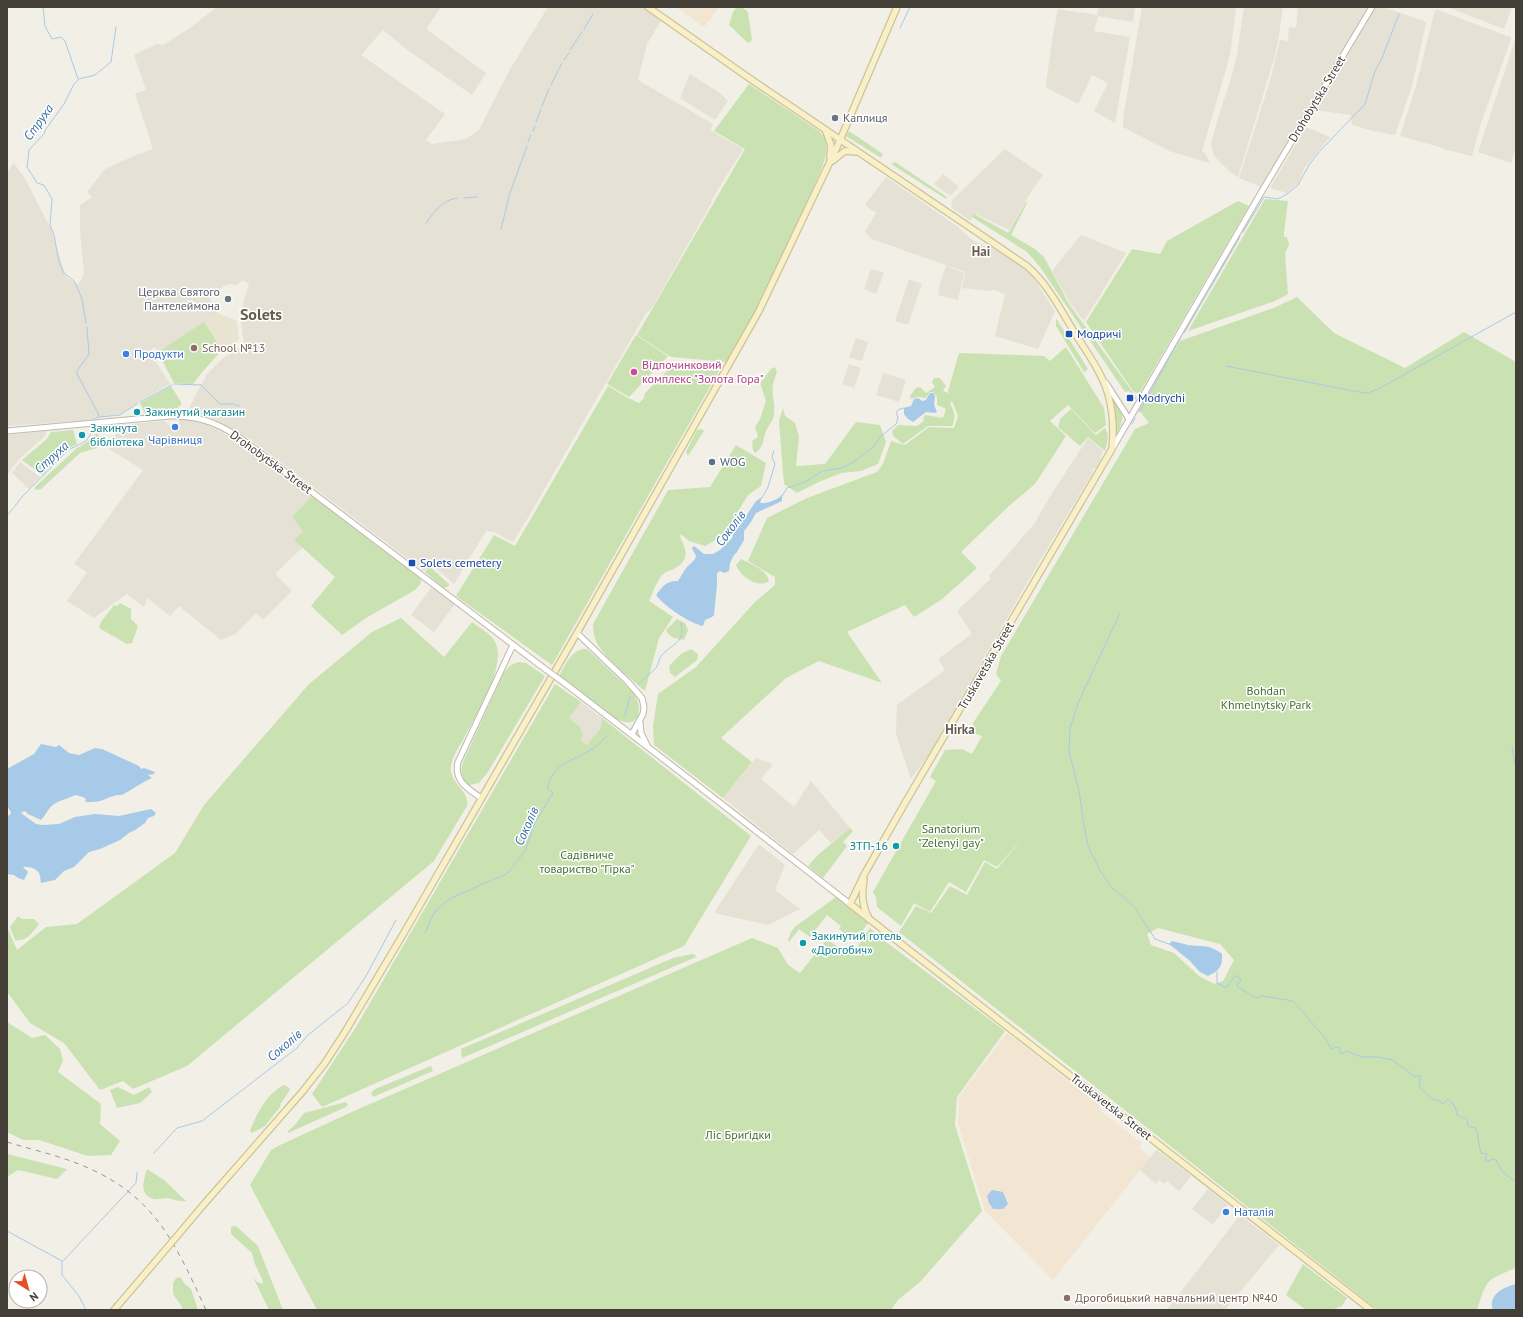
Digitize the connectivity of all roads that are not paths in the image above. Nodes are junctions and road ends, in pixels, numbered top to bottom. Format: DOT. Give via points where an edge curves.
graph roads {
  1 [pos="648,7"];
  2 [pos="897,7"];
  3 [pos="1372,7"];
  4 [pos="824,130"];
  5 [pos="840,141"];
  6 [pos="858,152"];
  7 [pos="828,166"];
  8 [pos="1103,379"];
  9 [pos="1129,419"];
  10 [pos="7,431"];
  11 [pos="1116,438"];
  12 [pos="577,632"];
  13 [pos="513,645"];
  14 [pos="563,682"];
  15 [pos="640,722"];
  16 [pos="632,734"];
  17 [pos="650,749"];
  18 [pos="480,798"];
  19 [pos="865,873"];
  20 [pos="850,904"];
  21 [pos="871,922"];
  22 [pos="114,1310"];
  23 [pos="1371,1310"];
  1 -- 4 [label="main road"];
  2 -- 5 [label="main road"];
  3 -- 9 [label="street, Drohobytska Street"];
  4 -- 5 [label="main road"];
  4 -- 7 [label="main road" via="831,149"];
  5 -- 6 [label="main road"];
  5 -- 7 [label="main road"];
  6 -- 7 [label="main road" via="848,150"];
  6 -- 8 [label="main road" via="1018,259 1036,275 1059,307"];
  7 -- 12 [label="main road" via="773,284"];
  8 -- 9 [label="street"];
  8 -- 11 [label="main road"];
  9 -- 11 [label="street, Drohobytska Street"];
  10 -- 13 [label="street, Drohobytska Street" via="182,416 196,417 219,426 266,457"];
  11 -- 19 [label="main road, Truskavetska Street" via="1112,449"];
  12 -- 15 [label="street" via="642,698 644,707"];
  12 -- 18 [label="main road"];
  13 -- 14 [label="street, Drohobytska Street, bridge"];
  13 -- 18 [label="street" via="456,770 459,779"];
  14 -- 16 [label="street, Truskavetska Street"];
  15 -- 16 [label="street"];
  15 -- 17 [label="street" via="641,733"];
  16 -- 17 [label="street, Truskavetska Street"];
  17 -- 20 [label="street, Truskavetska Street"];
  18 -- 22 [label="main road, bridge" via="401,938 334,1049 303,1091"];
  19 -- 20 [label="main road, Truskavetska Street"];
  19 -- 21 [label="main road" via="862,893 864,908"];
  20 -- 21 [label="main road, Truskavetska Street"];
  21 -- 23 [label="main road, Truskavetska Street"];
}
